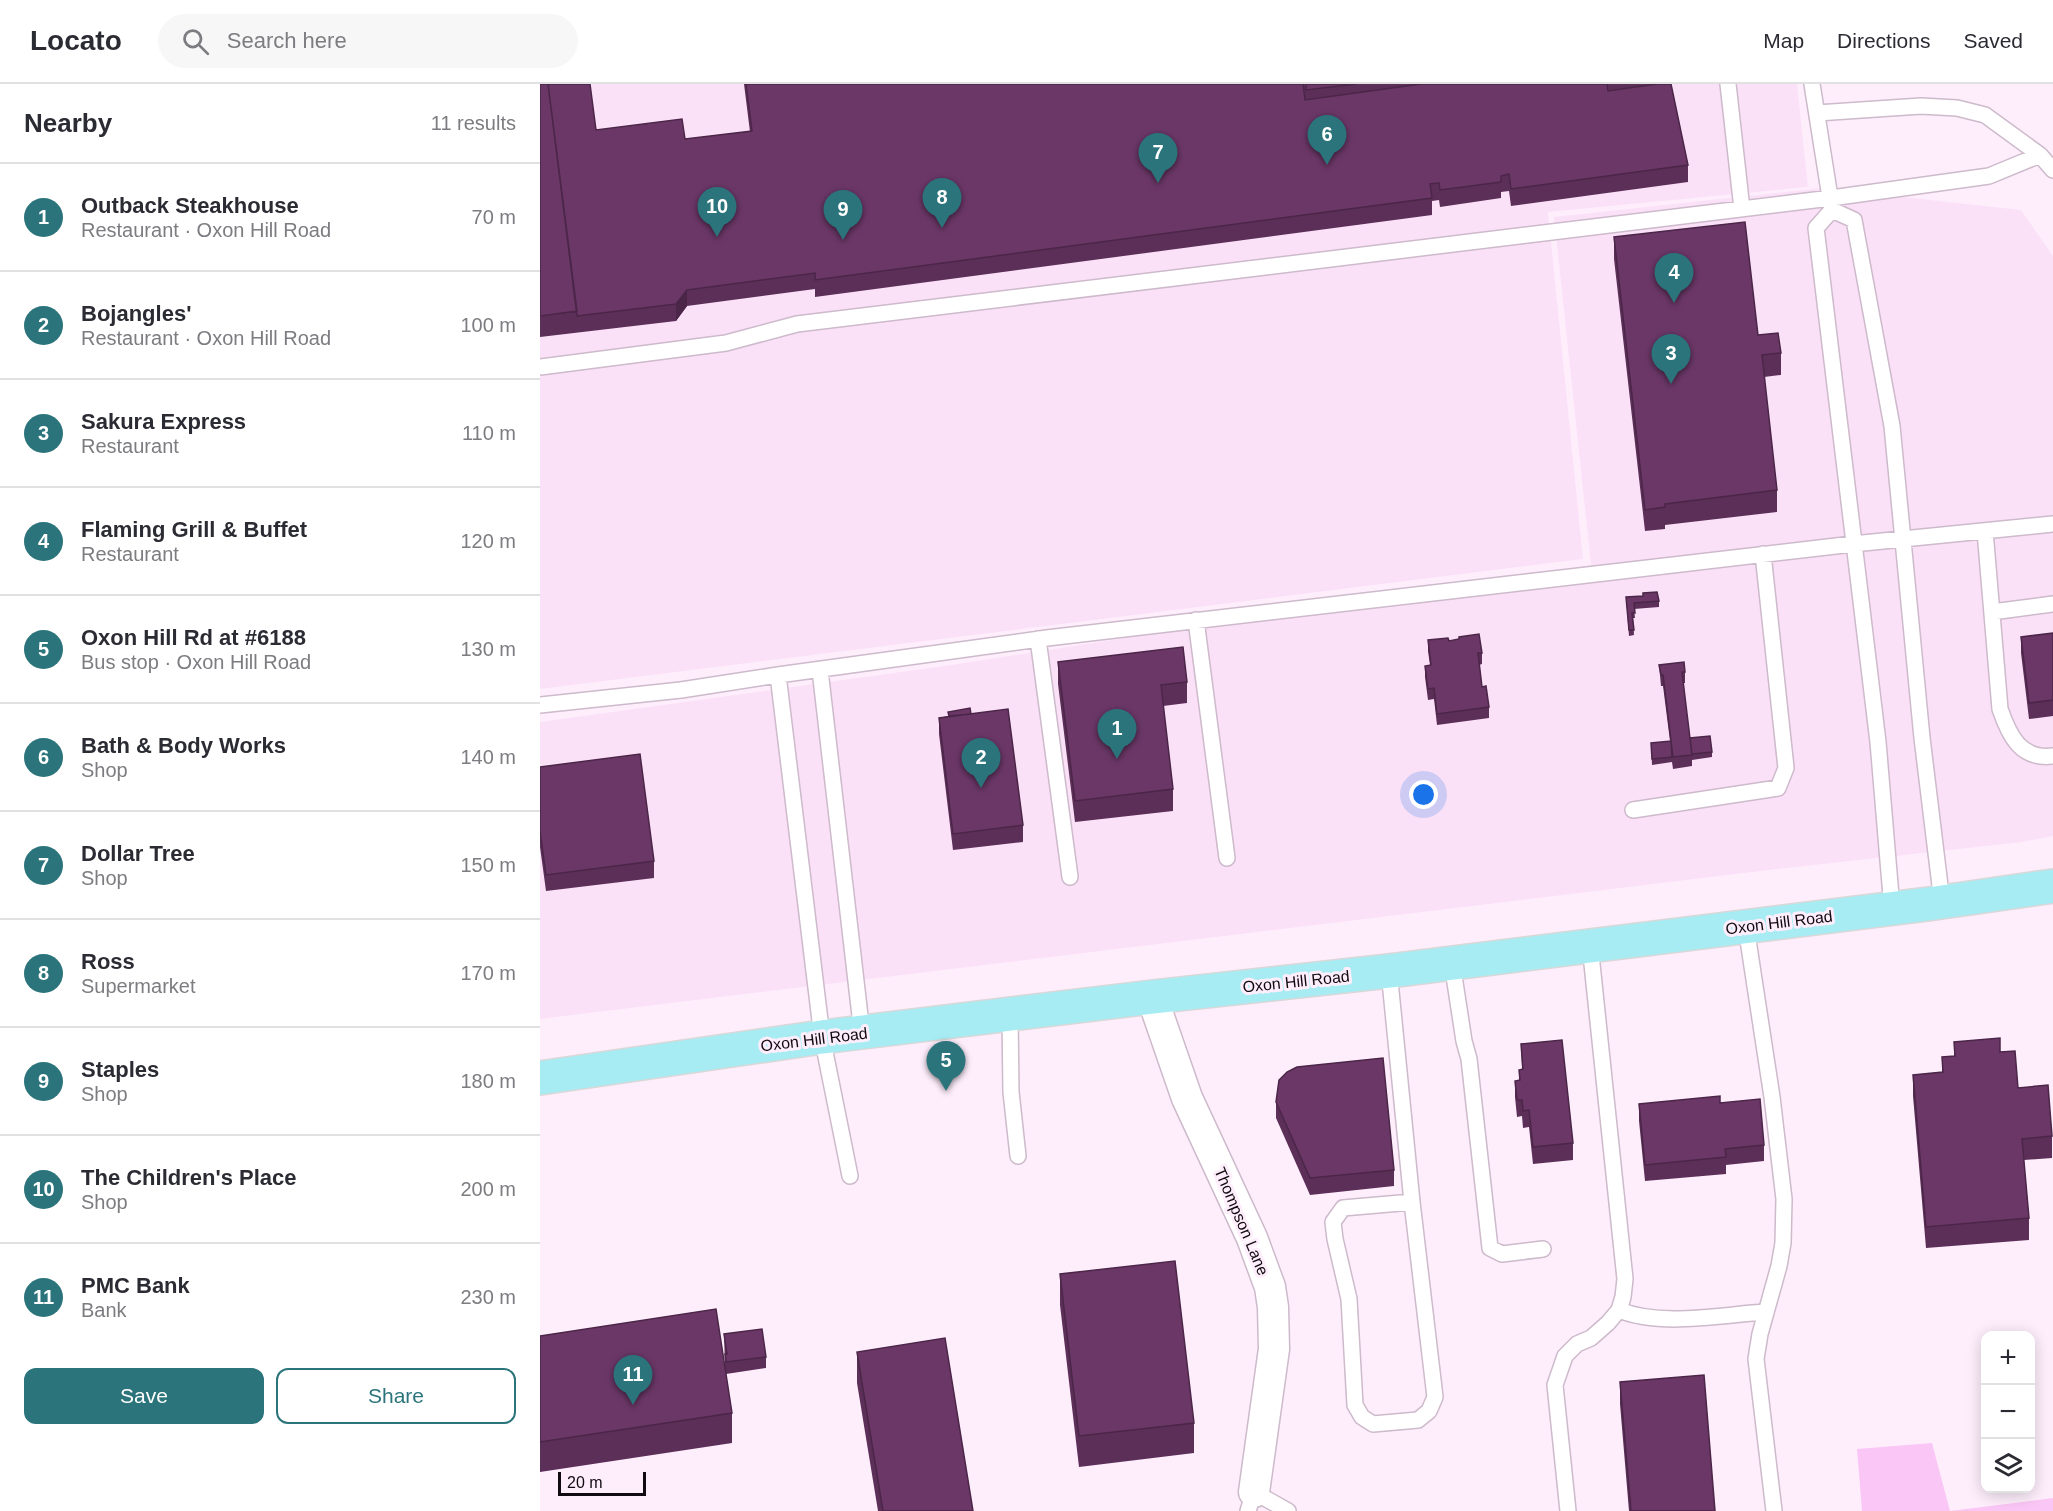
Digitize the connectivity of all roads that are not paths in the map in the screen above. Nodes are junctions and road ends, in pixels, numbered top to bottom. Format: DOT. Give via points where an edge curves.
graph roads {
  1 [pos="1728,84"];
  2 [pos="1812,84"];
  3 [pos="1817,113"];
  4 [pos="2040,155"];
  5 [pos="2053,170"];
  6 [pos="1832,204"];
  7 [pos="1742,209"];
  8 [pos="540,366"];
  9 [pos="2053,524"];
  10 [pos="1985,531"];
  11 [pos="1903,538"];
  12 [pos="1853,544"];
  13 [pos="1763,554"];
  14 [pos="2053,604"];
  15 [pos="1992,612"];
  16 [pos="1196,620"];
  17 [pos="1038,639"];
  18 [pos="820,670"];
  19 [pos="778,675"];
  20 [pos="540,705"];
  21 [pos="2053,756"];
  22 [pos="1633,810"];
  23 [pos="1227,858"];
  24 [pos="1070,877"];
  25 [pos="2053,886"];
  26 [pos="1941,902"];
  27 [pos="1892,908"];
  28 [pos="1746,927"];
  29 [pos="1590,945"];
  30 [pos="1452,963"];
  31 [pos="1389,971"];
  32 [pos="1152,997"];
  33 [pos="1010,1016"];
  34 [pos="862,1033"];
  35 [pos="822,1037"];
  36 [pos="540,1078"];
  37 [pos="1018,1156"];
  38 [pos="850,1176"];
  39 [pos="1412,1202"];
  40 [pos="1543,1249"];
  41 [pos="1618,1310"];
  42 [pos="1765,1312"];
  43 [pos="1251,1502"];
  44 [pos="1288,1511"];
  45 [pos="1568,1511"];
  46 [pos="1774,1511"];
  1 -- 7 [label="lane"];
  2 -- 3 [label="lane"];
  3 -- 4 [label="lane" via="1921,106 1957,108 1985,115"];
  3 -- 6 [label="lane"];
  4 -- 5 [label="lane"];
  4 -- 6 [label="lane" via="1989,176"];
  6 -- 7 [label="lane"];
  6 -- 11 [label="lane" via="1854,220 1860,246 1892,426"];
  6 -- 12 [label="lane" via="1816,228"];
  7 -- 8 [label="lane" via="797,324 726,343"];
  9 -- 10 [label="lane"];
  10 -- 11 [label="lane"];
  10 -- 15 [label="lane"];
  11 -- 12 [label="lane"];
  11 -- 26 [label="lane"];
  12 -- 13 [label="lane"];
  12 -- 27 [label="lane" via="1878,742"];
  13 -- 16 [label="lane"];
  13 -- 22 [label="lane" via="1786,768 1778,788"];
  14 -- 15 [label="lane"];
  15 -- 21 [label="lane" via="2001,709 2007,730 2023,750 2041,757"];
  16 -- 17 [label="lane"];
  16 -- 23 [label="lane"];
  17 -- 18 [label="lane"];
  17 -- 24 [label="lane"];
  18 -- 19 [label="lane"];
  18 -- 34 [label="lane"];
  19 -- 20 [label="lane"];
  19 -- 35 [label="lane"];
  25 -- 26 [label="main road, Oxon Hill Road"];
  26 -- 27 [label="main road, Oxon Hill Road"];
  27 -- 28 [label="main road, Oxon Hill Road"];
  28 -- 29 [label="main road, Oxon Hill Road"];
  28 -- 42 [label="lane" via="1784,1199 1783,1244"];
  29 -- 30 [label="main road, Oxon Hill Road"];
  29 -- 41 [label="lane" via="1625,1279"];
  30 -- 31 [label="main road, Oxon Hill Road"];
  30 -- 40 [label="lane" via="1469,1059 1490,1248 1502,1254"];
  31 -- 32 [label="main road, Oxon Hill Road"];
  31 -- 39 [label="lane"];
  32 -- 33 [label="main road, Oxon Hill Road"];
  32 -- 43 [label="street, Thompson Lane" via="1187,1098 1248,1228 1270,1287 1274,1349"];
  33 -- 34 [label="main road, Oxon Hill Road"];
  33 -- 37 [label="lane" via="1011,1092"];
  34 -- 35 [label="main road, Oxon Hill Road"];
  35 -- 36 [label="main road, Oxon Hill Road"];
  35 -- 38 [label="lane"];
  39 -- 39 [label="lane" via="1343,1208 1333,1222 1349,1299 1355,1405 1362,1417 1373,1424 1419,1420 1436,1397"];
  41 -- 42 [label="lane" via="1656,1319"];
  41 -- 45 [label="lane" via="1591,1338 1577,1344 1565,1356 1555,1385"];
  42 -- 46 [label="lane" via="1756,1359"];
  43 -- 44 [label="lane"];
}
